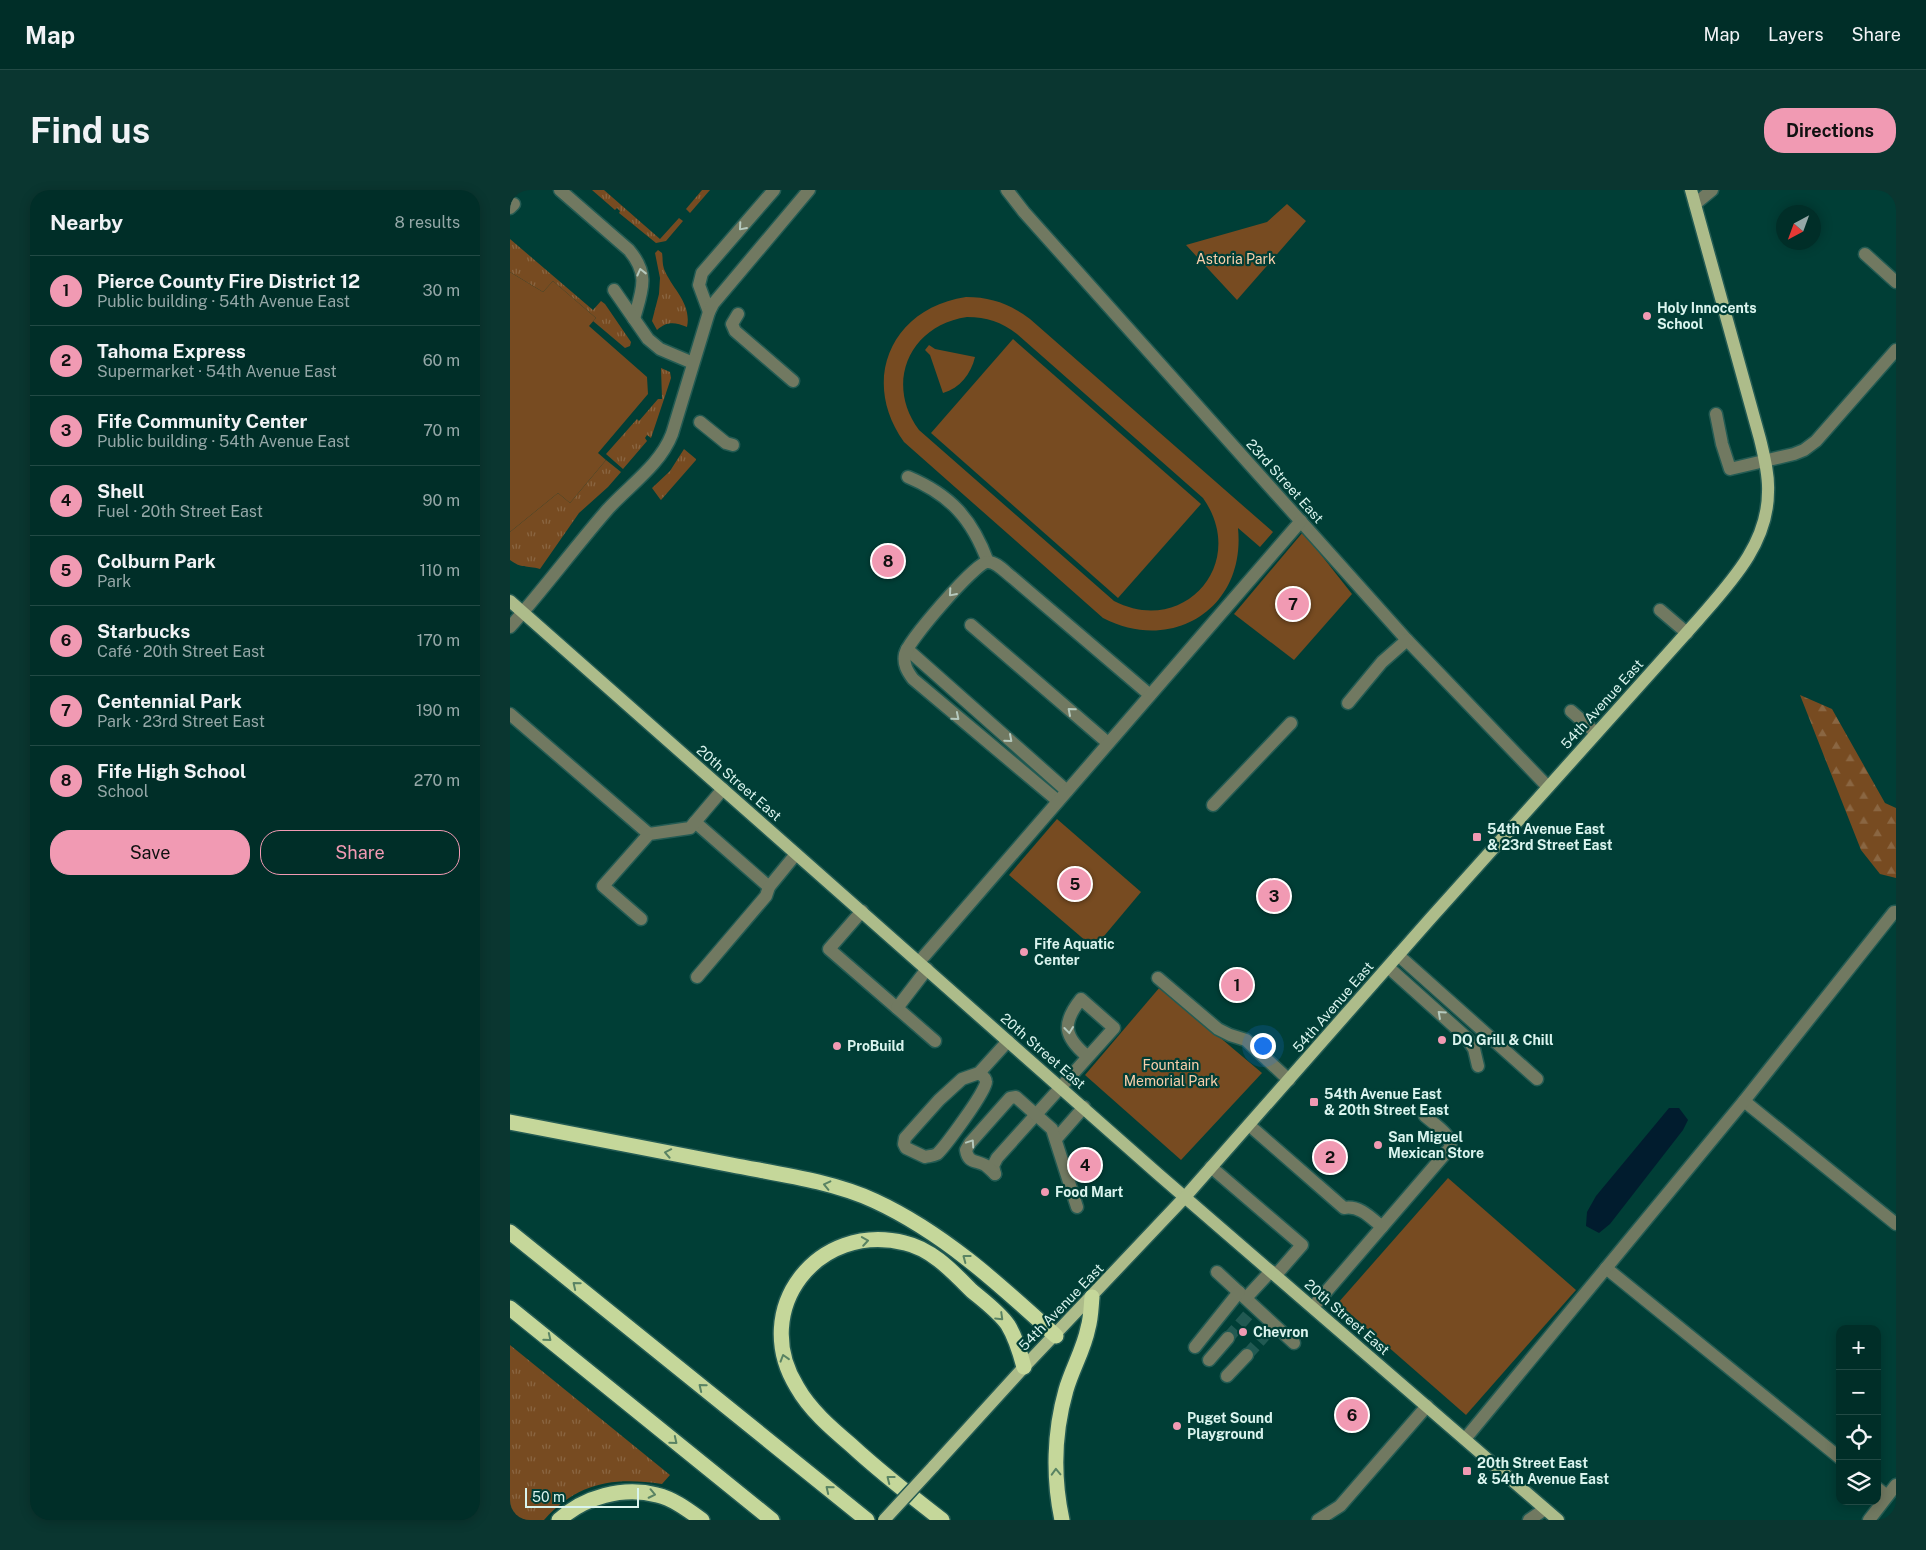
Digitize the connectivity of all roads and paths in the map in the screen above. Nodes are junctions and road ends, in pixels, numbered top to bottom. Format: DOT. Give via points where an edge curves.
graph roads {
  1 [pos="560,190"];
  2 [pos="774,190"];
  3 [pos="809,190"];
  4 [pos="1007,190"];
  5 [pos="1691,190"];
  6 [pos="1712,190"];
  7 [pos="1695,204"];
  8 [pos="1865,254"];
  9 [pos="1896,282"];
  10 [pos="614,290"];
  11 [pos="709,312"];
  12 [pos="738,314"];
  13 [pos="634,319"];
  14 [pos="1896,350"];
  15 [pos="693,363"];
  16 [pos="794,381"];
  17 [pos="1716,414"];
  18 [pos="700,422"];
  19 [pos="733,445"];
  20 [pos="1764,460"];
  21 [pos="908,476"];
  22 [pos="1301,521"];
  23 [pos="988,562"];
  24 [pos="510,601"];
  25 [pos="1660,610"];
  26 [pos="523,612"];
  27 [pos="971,625"];
  28 [pos="510,627"];
  29 [pos="1687,633"];
  30 [pos="1407,640"];
  31 [pos="906,649"];
  32 [pos="1150,695"];
  33 [pos="1348,703"];
  34 [pos="1571,711"];
  35 [pos="510,714"];
  36 [pos="1291,723"];
  37 [pos="1596,733"];
  38 [pos="1108,743"];
  39 [pos="1548,787"];
  40 [pos="723,789"];
  41 [pos="1067,790"];
  42 [pos="1058,801"];
  43 [pos="1213,805"];
  44 [pos="696,822"];
  45 [pos="649,834"];
  46 [pos="796,854"];
  47 [pos="769,887"];
  48 [pos="862,911"];
  49 [pos="1896,912"];
  50 [pos="641,919"];
  51 [pos="1398,955"];
  52 [pos="923,965"];
  53 [pos="1388,967"];
  54 [pos="697,977"];
  55 [pos="1158,978"];
  56 [pos="897,1008"];
  57 [pos="935,1041"];
  58 [pos="1008,1041"];
  59 [pos="1088,1057"];
  60 [pos="1478,1066"];
  61 [pos="979,1073"];
  62 [pos="1537,1079"];
  63 [pos="1289,1080"];
  64 [pos="1061,1087"];
  65 [pos="1744,1101"];
  66 [pos="1084,1107"];
  67 [pos="1037,1114"];
  68 [pos="1425,1116"];
  69 [pos="510,1122"];
  70 [pos="1249,1125"];
  71 [pos="1056,1139"];
  72 [pos="1211,1168"];
  73 [pos="1185,1198"];
  74 [pos="1077,1207"];
  75 [pos="1896,1224"];
  76 [pos="1382,1227"];
  77 [pos="510,1232"];
  78 [pos="1606,1268"];
  79 [pos="1217,1272"];
  80 [pos="1273,1273"];
  81 [pos="1092,1297"];
  82 [pos="1247,1303"];
  83 [pos="1313,1307"];
  84 [pos="510,1308"];
  85 [pos="1056,1336"];
  86 [pos="1228,1338"];
  87 [pos="1294,1343"];
  88 [pos="1195,1347"];
  89 [pos="1247,1355"];
  90 [pos="1209,1360"];
  91 [pos="1024,1367"];
  92 [pos="1228,1376"];
  93 [pos="1426,1406"];
  94 [pos="1465,1439"];
  95 [pos="1836,1455"];
  96 [pos="1896,1485"];
  97 [pos="1882,1492"];
  98 [pos="1545,1509"];
  99 [pos="559,1520"];
  100 [pos="702,1520"];
  101 [pos="772,1520"];
  102 [pos="867,1520"];
  103 [pos="884,1520"];
  104 [pos="942,1520"];
  105 [pos="1062,1520"];
  106 [pos="1318,1520"];
  107 [pos="1529,1520"];
  108 [pos="1558,1520"];
  109 [pos="1868,1520"];
  13 -- 1 [label="street, one-way" via="643,286 638,261"];
  2 -- 11 [label="street, one-way" via="702,273 699,286"];
  3 -- 11 [label="street"];
  4 -- 22 [label="street, 23rd Street East"];
  5 -- 7 [label="main road, 54th Avenue East"];
  6 -- 7 [label="street"];
  7 -- 20 [label="main road, 54th Avenue East"];
  8 -- 9 [label="street"];
  10 -- 13 [label="street"];
  11 -- 15 [label="street"];
  12 -- 16 [label="street" via="732,324 735,331"];
  13 -- 15 [label="street" via="653,344"];
  14 -- 20 [label="street" via="1816,441 1794,454"];
  15 -- 26 [label="street" via="672,434 664,450 650,469 622,493"];
  17 -- 20 [label="street" via="1730,469"];
  18 -- 19 [label="street"];
  20 -- 29 [label="main road, 54th Avenue East" via="1768,492 1764,520 1754,548"];
  21 -- 23 [label="street" via="934,489 955,506 976,534"];
  22 -- 30 [label="street, 23rd Street East"];
  22 -- 32 [label="street"];
  23 -- 31 [label="street, one-way" via="970,574"];
  23 -- 32 [label="street" via="1013,578"];
  24 -- 26 [label="main road, 20th Street East"];
  25 -- 29 [label="street"];
  26 -- 28 [label="street"];
  26 -- 40 [label="main road, 20th Street East"];
  38 -- 27 [label="street, one-way"];
  29 -- 37 [label="main road, 54th Avenue East"];
  30 -- 33 [label="street" via="1382,662"];
  30 -- 39 [label="street, 23rd Street East"];
  31 -- 41 [label="street, one-way"];
  31 -- 42 [label="street, one-way" via="906,667 918,685"];
  32 -- 38 [label="street"];
  34 -- 37 [label="street"];
  35 -- 45 [label="street"];
  36 -- 43 [label="street"];
  37 -- 39 [label="main road, 54th Avenue East"];
  38 -- 41 [label="street"];
  39 -- 51 [label="main road, 54th Avenue East"];
  40 -- 44 [label="street"];
  40 -- 46 [label="main road, 20th Street East"];
  41 -- 42 [label="street"];
  42 -- 52 [label="street"];
  44 -- 45 [label="street" via="690,828"];
  44 -- 47 [label="street"];
  45 -- 50 [label="street" via="603,886"];
  46 -- 47 [label="street"];
  46 -- 48 [label="main road, 20th Street East"];
  47 -- 54 [label="street" via="766,896"];
  48 -- 52 [label="main road, 20th Street East"];
  48 -- 56 [label="street" via="829,949"];
  49 -- 65 [label="street"];
  51 -- 53 [label="main road, 54th Avenue East"];
  51 -- 62 [label="street"];
  52 -- 56 [label="street"];
  52 -- 58 [label="main road, 20th Street East"];
  60 -- 53 [label="street, one-way" via="1474,1049 1466,1037"];
  53 -- 63 [label="main road, 54th Avenue East"];
  55 -- 63 [label="street" via="1218,1028 1246,1040"];
  56 -- 57 [label="street"];
  58 -- 61 [label="street"];
  58 -- 64 [label="main road, 20th Street East"];
  59 -- 59 [label="street, one-way" via="1114,1028 1081,999 1068,1020 1067,1032"];
  59 -- 64 [label="street"];
  61 -- 61 [label="street" via="962,1079 939,1100 905,1138 906,1148 925,1157 938,1153 979,1100 987,1083"];
  63 -- 70 [label="main road, 54th Avenue East"];
  64 -- 66 [label="main road, 20th Street East"];
  64 -- 67 [label="street"];
  65 -- 75 [label="street"];
  65 -- 78 [label="street"];
  66 -- 71 [label="street"];
  66 -- 73 [label="main road, 20th Street East"];
  67 -- 67 [label="street, one-way" via="995,1160 995,1174 987,1166 968,1158 967,1146 1013,1096"];
  67 -- 71 [label="street" via="1049,1125"];
  68 -- 76 [label="street" via="1449,1138 1451,1146"];
  85 -- 69 [label="highway, one-way" via="998,1282 955,1250 907,1217 873,1200 835,1187 772,1173"];
  70 -- 72 [label="main road, 54th Avenue East"];
  70 -- 76 [label="street" via="1344,1208 1360,1210"];
  71 -- 74 [label="street"];
  72 -- 73 [label="main road, 54th Avenue East"];
  72 -- 80 [label="street" via="1302,1245"];
  73 -- 80 [label="main road, 20th Street East"];
  73 -- 81 [label="main road, 54th Avenue East"];
  76 -- 83 [label="street"];
  102 -- 77 [label="highway, one-way"];
  78 -- 94 [label="street"];
  78 -- 95 [label="street"];
  79 -- 82 [label="street"];
  80 -- 82 [label="street"];
  80 -- 83 [label="main road, 20th Street East"];
  81 -- 85 [label="main road, 54th Avenue East"];
  105 -- 81 [label="highway, one-way" via="1056,1467 1059,1427 1066,1391 1088,1328"];
  82 -- 87 [label="street" via="1271,1329"];
  82 -- 88 [label="street"];
  83 -- 93 [label="main road, 20th Street East"];
  84 -- 101 [label="highway, one-way"];
  85 -- 91 [label="main road, 54th Avenue East"];
  86 -- 90 [label="street"];
  89 -- 92 [label="street"];
  91 -- 103 [label="main road, 54th Avenue East, bridge"];
  104 -- 91 [label="highway, one-way" via="832,1429 797,1388 780,1344 780,1326 793,1289 805,1272 833,1250 870,1239 907,1243 925,1250 942,1263 1007,1324 1017,1342"];
  93 -- 94 [label="main road, 20th Street East"];
  93 -- 106 [label="street" via="1340,1506"];
  94 -- 98 [label="main road, 20th Street East"];
  96 -- 97 [label="street"];
  97 -- 109 [label="street"];
  98 -- 107 [label="street"];
  98 -- 108 [label="main road, 20th Street East"];
  99 -- 100 [label="highway, one-way" via="579,1504 624,1492 658,1495"];
}
